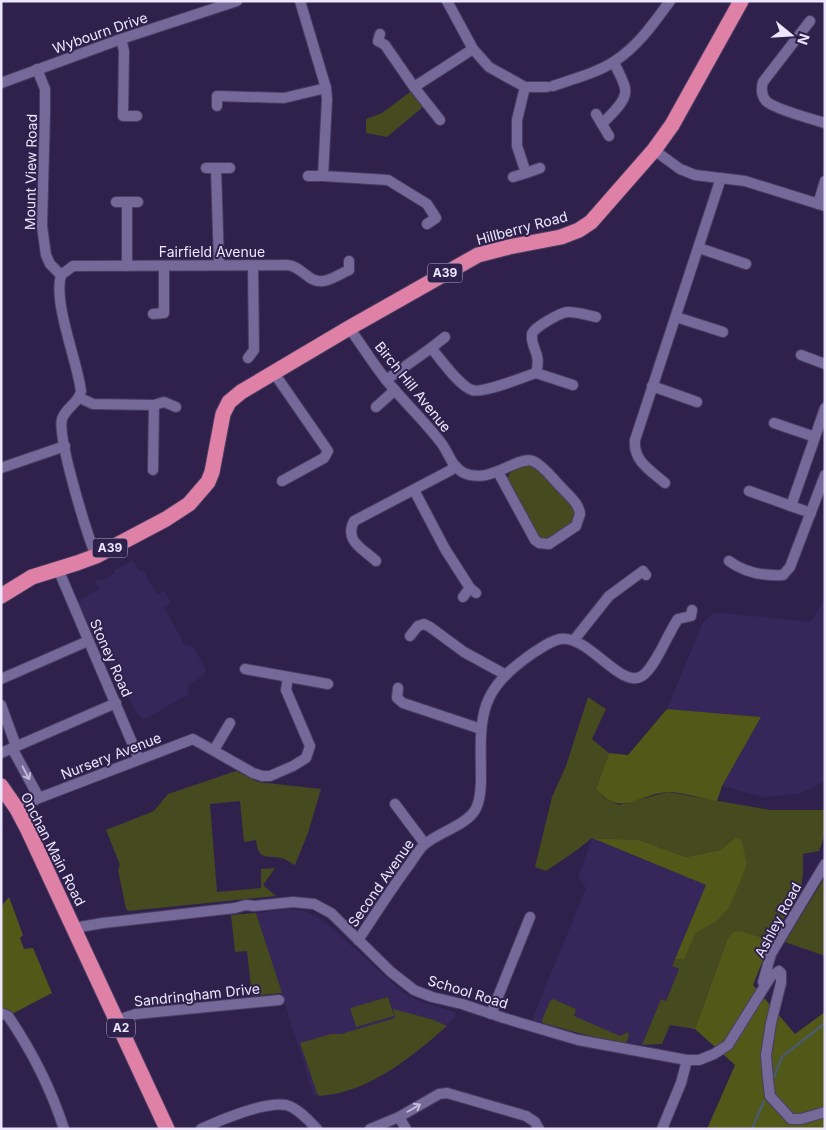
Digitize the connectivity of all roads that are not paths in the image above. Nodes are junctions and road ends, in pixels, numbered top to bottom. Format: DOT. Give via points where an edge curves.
graph roads {
  1 [pos="237,1"];
  2 [pos="300,1"];
  3 [pos="447,1"];
  4 [pos="670,1"];
  5 [pos="741,1"];
  6 [pos="810,21"];
  7 [pos="380,34"];
  8 [pos="121,39"];
  9 [pos="473,49"];
  10 [pos="614,62"];
  11 [pos="37,69"];
  12 [pos="1,83"];
  13 [pos="414,87"];
  14 [pos="525,87"];
  15 [pos="326,88"];
  16 [pos="217,106"];
  17 [pos="596,114"];
  18 [pos="137,116"];
  19 [pos="440,120"];
  20 [pos="602,124"];
  21 [pos="825,124"];
  22 [pos="609,136"];
  23 [pos="654,150"];
  24 [pos="230,168"];
  25 [pos="540,168"];
  26 [pos="526,173"];
  27 [pos="308,176"];
  28 [pos="324,176"];
  29 [pos="513,177"];
  30 [pos="721,178"];
  31 [pos="825,181"];
  32 [pos="138,202"];
  33 [pos="822,205"];
  34 [pos="427,224"];
  35 [pos="699,248"];
  36 [pos="349,261"];
  37 [pos="746,264"];
  38 [pos="218,265"];
  39 [pos="127,266"];
  40 [pos="164,266"];
  41 [pos="252,266"];
  42 [pos="61,275"];
  43 [pos="153,314"];
  44 [pos="596,317"];
  45 [pos="676,317"];
  46 [pos="349,328"];
  47 [pos="723,332"];
  48 [pos="445,337"];
  49 [pos="432,348"];
  50 [pos="801,355"];
  51 [pos="248,358"];
  52 [pos="825,364"];
  53 [pos="274,373"];
  54 [pos="536,373"];
  55 [pos="386,380"];
  56 [pos="573,385"];
  57 [pos="652,386"];
  58 [pos="395,390"];
  59 [pos="80,398"];
  60 [pos="697,402"];
  61 [pos="154,405"];
  62 [pos="176,407"];
  63 [pos="376,407"];
  64 [pos="825,408"];
  65 [pos="774,423"];
  66 [pos="815,437"];
  67 [pos="64,446"];
  68 [pos="454,465"];
  69 [pos="1,468"];
  70 [pos="153,470"];
  71 [pos="498,472"];
  72 [pos="825,475"];
  73 [pos="282,482"];
  74 [pos="665,482"];
  75 [pos="414,490"];
  76 [pos="749,491"];
  77 [pos="791,506"];
  78 [pos="811,513"];
  79 [pos="96,556"];
  80 [pos="376,561"];
  81 [pos="729,561"];
  82 [pos="58,569"];
  83 [pos="646,575"];
  84 [pos="1,596"];
  85 [pos="463,597"];
  86 [pos="694,616"];
  87 [pos="410,636"];
  88 [pos="574,640"];
  89 [pos="88,641"];
  90 [pos="245,669"];
  91 [pos="510,672"];
  92 [pos="288,677"];
  93 [pos="1,679"];
  94 [pos="328,684"];
  95 [pos="398,688"];
  96 [pos="116,703"];
  97 [pos="1,705"];
  98 [pos="230,722"];
  99 [pos="481,729"];
  100 [pos="14,747"];
  101 [pos="214,750"];
  102 [pos="1,753"];
  103 [pos="139,759"];
  104 [pos="1,786"];
  105 [pos="39,798"];
  106 [pos="395,804"];
  107 [pos="17,809"];
  108 [pos="425,844"];
  109 [pos="825,864"];
  110 [pos="530,917"];
  111 [pos="74,928"];
  112 [pos="358,940"];
  113 [pos="761,991"];
  114 [pos="279,1000"];
  115 [pos="1,1013"];
  116 [pos="491,1014"];
  117 [pos="118,1020"];
  118 [pos="687,1060"];
  119 [pos="825,1112"];
  120 [pos="399,1117"];
  121 [pos="64,1129"];
  122 [pos="167,1129"];
  123 [pos="201,1129"];
  124 [pos="317,1129"];
  125 [pos="370,1129"];
  126 [pos="406,1129"];
  127 [pos="539,1129"];
  128 [pos="662,1129"];
  1 -- 8 [label="street, Wybourn Drive"];
  2 -- 15 [label="street"];
  3 -- 9 [label="street"];
  4 -- 10 [label="street" via="645,34"];
  5 -- 23 [label="highway, Hillberry Road / A39"];
  6 -- 21 [label="street" via="761,89 768,103"];
  7 -- 13 [label="street" via="378,41 385,45"];
  8 -- 11 [label="street, Wybourn Drive"];
  8 -- 18 [label="street" via="124,52 120,116"];
  9 -- 13 [label="street"];
  9 -- 14 [label="street" via="489,67"];
  10 -- 14 [label="street" via="550,87"];
  10 -- 20 [label="street" via="626,89 624,97"];
  11 -- 12 [label="street, Wybourn Drive"];
  11 -- 42 [label="street, Mount View Road" via="45,89 42,226 46,255"];
  13 -- 19 [label="street"];
  14 -- 26 [label="street" via="517,120 517,146"];
  15 -- 16 [label="street" via="284,98 217,96"];
  15 -- 28 [label="street"];
  17 -- 20 [label="street"];
  20 -- 22 [label="street"];
  23 -- 30 [label="street" via="680,169 695,175"];
  23 -- 46 [label="highway, Hillberry Road / A39" via="601,212 579,230 478,255"];
  24 -- 38 [label="street" via="211,168"];
  25 -- 26 [label="street"];
  26 -- 29 [label="street"];
  27 -- 28 [label="street"];
  28 -- 34 [label="street" via="388,180 427,204 436,218"];
  30 -- 33 [label="street" via="745,181"];
  30 -- 35 [label="street"];
  31 -- 33 [label="street"];
  32 -- 39 [label="street" via="122,202"];
  35 -- 37 [label="street"];
  35 -- 45 [label="street"];
  36 -- 41 [label="street, Fairfield Avenue" via="349,270 321,282 312,280 293,265"];
  38 -- 40 [label="street, Fairfield Avenue"];
  38 -- 41 [label="street, Fairfield Avenue"];
  39 -- 40 [label="street, Fairfield Avenue"];
  39 -- 42 [label="street, Fairfield Avenue" via="74,266"];
  40 -- 43 [label="street" via="170,314"];
  41 -- 51 [label="street" via="254,350"];
  42 -- 59 [label="street" via="59,300 80,382"];
  44 -- 54 [label="street" via="567,312 534,330 532,335 539,363"];
  45 -- 47 [label="street"];
  45 -- 57 [label="street"];
  46 -- 53 [label="highway, Hillberry Road / A39"];
  46 -- 55 [label="street, Birch Hill Avenue"];
  48 -- 49 [label="street"];
  49 -- 54 [label="street" via="464,386 473,391"];
  49 -- 55 [label="street"];
  50 -- 52 [label="street"];
  53 -- 73 [label="street" via="328,451 324,458"];
  53 -- 79 [label="highway, Hillberry Road / A39" via="229,402 223,414 210,477 196,497 166,519"];
  54 -- 56 [label="street"];
  55 -- 58 [label="street, Birch Hill Avenue"];
  57 -- 60 [label="street"];
  57 -- 74 [label="street" via="634,450 639,459"];
  58 -- 63 [label="street"];
  58 -- 68 [label="street, Birch Hill Avenue" via="441,443"];
  59 -- 61 [label="street" via="93,404"];
  59 -- 67 [label="street" via="70,406 62,420"];
  61 -- 62 [label="street" via="164,402"];
  61 -- 70 [label="street"];
  64 -- 66 [label="street"];
  65 -- 66 [label="street"];
  66 -- 77 [label="street"];
  67 -- 69 [label="street"];
  67 -- 79 [label="street"];
  68 -- 71 [label="street" via="476,476"];
  68 -- 75 [label="street"];
  71 -- 71 [label="street" via="531,460 541,466 580,509 576,526 550,544 539,543"];
  72 -- 78 [label="street"];
  75 -- 80 [label="street" via="354,521 351,538"];
  75 -- 85 [label="street" via="445,549 473,591"];
  76 -- 77 [label="street"];
  77 -- 78 [label="street"];
  78 -- 81 [label="street" via="790,567 783,575 749,572"];
  79 -- 82 [label="highway, A39"];
  82 -- 84 [label="highway, A39" via="32,577"];
  82 -- 89 [label="street, Stoney Road"];
  83 -- 88 [label="street" via="643,571 609,596"];
  86 -- 88 [label="street" via="678,619 652,666 637,679 624,676"];
  87 -- 91 [label="street" via="424,624 464,652"];
  88 -- 91 [label="street, Second Avenue" via="561,638 551,642"];
  89 -- 93 [label="street"];
  89 -- 96 [label="street, Stoney Road"];
  90 -- 92 [label="street"];
  91 -- 99 [label="street, Second Avenue" via="492,690 483,712"];
  92 -- 94 [label="street"];
  92 -- 101 [label="street, Nursery Avenue" via="286,690 310,746 306,758 270,776 262,776"];
  95 -- 99 [label="street" via="397,698 403,703"];
  96 -- 100 [label="street"];
  96 -- 103 [label="street, Stoney Road"];
  97 -- 100 [label="street"];
  98 -- 101 [label="street"];
  99 -- 108 [label="street, Second Avenue" via="481,791 474,813"];
  100 -- 102 [label="street"];
  100 -- 105 [label="street, one-way"];
  101 -- 103 [label="street, Nursery Avenue" via="194,739"];
  103 -- 105 [label="street, Nursery Avenue"];
  104 -- 107 [label="highway, Onchan Main Road / A2"];
  105 -- 107 [label="street, Nursery Avenue"];
  106 -- 108 [label="street"];
  107 -- 111 [label="highway, Onchan Main Road / A2"];
  108 -- 112 [label="street, Second Avenue"];
  109 -- 113 [label="street, Ashley Road" via="771,954"];
  110 -- 116 [label="street"];
  111 -- 112 [label="street, School Road" via="246,905 305,902 331,913"];
  111 -- 117 [label="highway, A2"];
  112 -- 116 [label="street, School Road" via="390,972 414,990"];
  113 -- 118 [label="street, School Road" via="728,1045 699,1060"];
  113 -- 119 [label="street" via="775,972 781,973 766,1055 770,1096 791,1119"];
  114 -- 117 [label="street, Sandringham Drive" via="136,1014"];
  115 -- 121 [label="street" via="8,1016 34,1059 57,1106"];
  116 -- 118 [label="street, School Road" via="578,1040"];
  117 -- 122 [label="highway, A2"];
  118 -- 128 [label="street"];
  120 -- 125 [label="street"];
  120 -- 126 [label="street"];
  120 -- 127 [label="street, one-way" via="439,1094 447,1093 526,1116"];
  123 -- 124 [label="street" via="274,1105 288,1106"];
}
